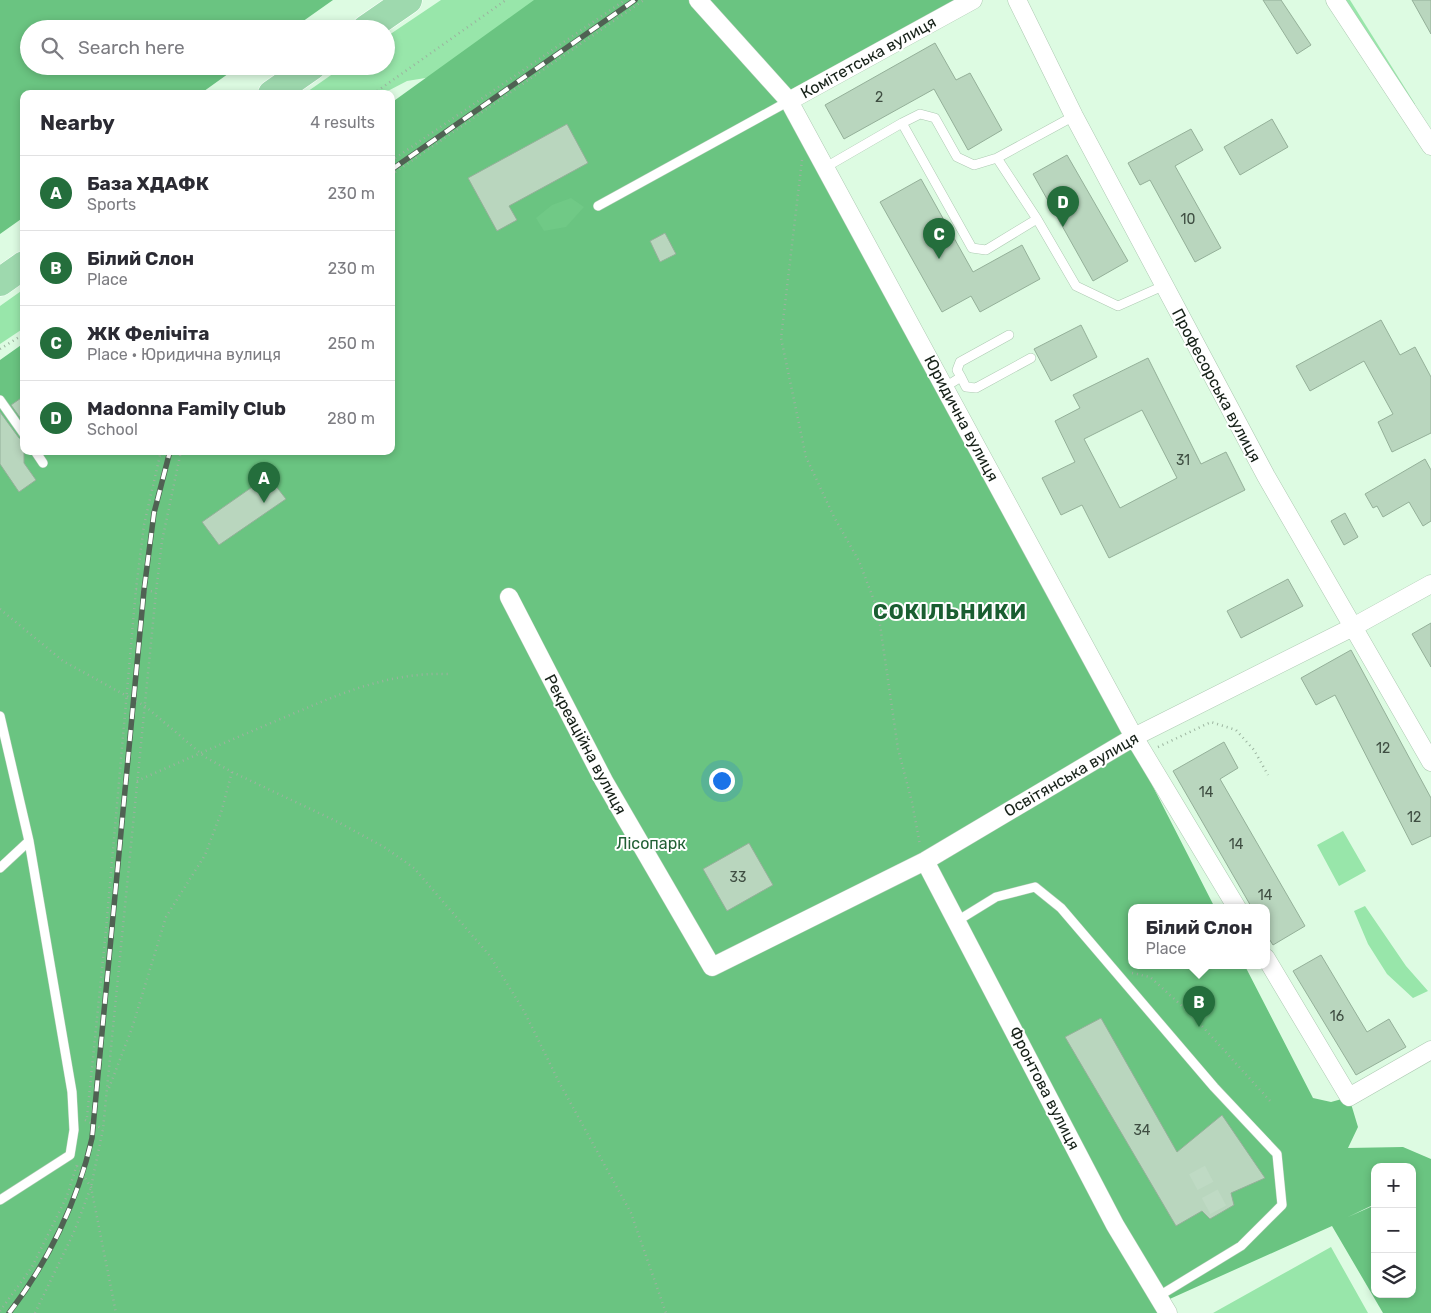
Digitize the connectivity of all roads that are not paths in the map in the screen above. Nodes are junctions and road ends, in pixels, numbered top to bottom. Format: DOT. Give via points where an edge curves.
graph roads {
  1 [pos="408,0"];
  2 [pos="698,0"];
  3 [pos="973,0"];
  4 [pos="1017,0"];
  5 [pos="1334,0"];
  6 [pos="379,20"];
  7 [pos="299,75"];
  8 [pos="278,90"];
  9 [pos="789,100"];
  10 [pos="1074,116"];
  11 [pos="902,123"];
  12 [pos="1431,146"];
  13 [pos="998,158"];
  14 [pos="826,167"];
  15 [pos="598,206"];
  16 [pos="1037,219"];
  17 [pos="20,268"];
  18 [pos="0,282"];
  19 [pos="1163,286"];
  20 [pos="1009,335"];
  21 [pos="1031,358"];
  22 [pos="961,378"];
  23 [pos="945,387"];
  24 [pos="0,400"];
  25 [pos="20,428"];
  26 [pos="38,455"];
  27 [pos="44,464"];
  28 [pos="1431,584"];
  29 [pos="509,597"];
  30 [pos="1354,626"];
  31 [pos="0,716"];
  32 [pos="1134,737"];
  33 [pos="1431,762"];
  34 [pos="29,841"];
  35 [pos="925,861"];
  36 [pos="0,868"];
  37 [pos="1235,904"];
  38 [pos="957,921"];
  39 [pos="1270,965"];
  40 [pos="712,967"];
  41 [pos="1431,1050"];
  42 [pos="0,1200"];
  43 [pos="1158,1296"];
  44 [pos="1168,1313"];
  1 -- 6 [label="main road"];
  2 -- 9 [label="street, Юридична вулиця"];
  3 -- 9 [label="street, Комітетська вулиця"];
  4 -- 10 [label="street, Професорська вулиця"];
  5 -- 12 [label="street"];
  7 -- 8 [label="main road"];
  9 -- 14 [label="street, Юридична вулиця"];
  9 -- 15 [label="lane"];
  10 -- 13 [label="lane"];
  10 -- 19 [label="street, Професорська вулиця"];
  11 -- 13 [label="lane" via="920,114 934,118 957,157 974,166"];
  11 -- 14 [label="lane"];
  11 -- 16 [label="lane" via="972,248 986,250"];
  13 -- 16 [label="lane"];
  14 -- 23 [label="street, Юридична вулиця"];
  16 -- 19 [label="lane" via="1076,286 1118,306"];
  17 -- 18 [label="main road"];
  19 -- 30 [label="street, Професорська вулиця" via="1266,476"];
  20 -- 22 [label="lane" via="960,362 957,370"];
  21 -- 22 [label="lane" via="976,388 966,387"];
  22 -- 23 [label="lane"];
  23 -- 32 [label="street, Юридична вулиця"];
  24 -- 25 [label="lane"];
  26 -- 27 [label="lane"];
  28 -- 30 [label="street, Освітянська вулиця"];
  29 -- 40 [label="street, Рекреаційна вулиця" via="604,781"];
  30 -- 32 [label="street, Освітянська вулиця"];
  30 -- 33 [label="street, Професорська вулиця"];
  31 -- 34 [label="lane"];
  32 -- 35 [label="street, Освітянська вулиця"];
  32 -- 37 [label="street, Юридична вулиця"];
  34 -- 36 [label="lane"];
  34 -- 42 [label="lane" via="72,1092 74,1156"];
  35 -- 38 [label="street, Фронтова вулиця"];
  35 -- 40 [label="street, Освітянська вулиця"];
  38 -- 43 [label="street, Фронтова вулиця" via="1115,1225"];
  38 -- 43 [label="lane" via="996,897 1034,887 1061,908 1214,1087 1277,1154 1282,1205 1241,1246"];
  39 -- 41 [label="street" via="1349,1097"];
  43 -- 44 [label="street, Фронтова вулиця"];
}
